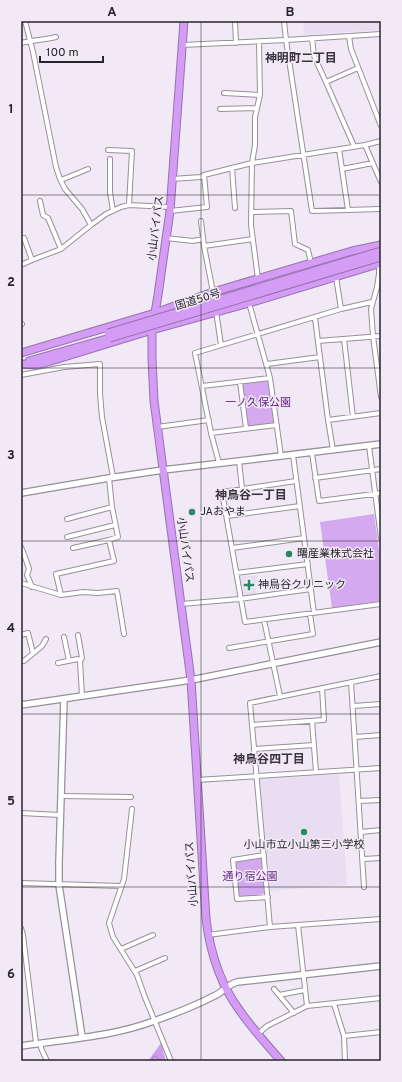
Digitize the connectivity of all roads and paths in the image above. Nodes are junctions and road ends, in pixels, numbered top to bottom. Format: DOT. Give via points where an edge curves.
graph roads {
  1 [pos="25,21"];
  2 [pos="184,21"];
  3 [pos="235,21"];
  4 [pos="284,21"];
  5 [pos="381,34"];
  6 [pos="349,36"];
  7 [pos="56,37"];
  8 [pos="312,38"];
  9 [pos="30,40"];
  10 [pos="286,40"];
  11 [pos="259,42"];
  12 [pos="21,43"];
  13 [pos="236,43"];
  14 [pos="182,45"];
  15 [pos="358,68"];
  16 [pos="326,82"];
  17 [pos="224,94"];
  18 [pos="260,95"];
  19 [pos="257,108"];
  20 [pos="220,109"];
  21 [pos="381,126"];
  22 [pos="381,141"];
  23 [pos="366,145"];
  24 [pos="354,146"];
  25 [pos="339,149"];
  26 [pos="108,150"];
  27 [pos="304,154"];
  28 [pos="110,159"];
  29 [pos="252,163"];
  30 [pos="373,163"];
  31 [pos="232,168"];
  32 [pos="88,169"];
  33 [pos="342,169"];
  34 [pos="204,175"];
  35 [pos="172,179"];
  36 [pos="60,180"];
  37 [pos="381,182"];
  38 [pos="40,201"];
  39 [pos="129,205"];
  40 [pos="235,208"];
  41 [pos="170,209"];
  42 [pos="381,209"];
  43 [pos="348,210"];
  44 [pos="114,211"];
  45 [pos="251,212"];
  46 [pos="201,221"];
  47 [pos="90,225"];
  48 [pos="166,238"];
  49 [pos="21,239"];
  50 [pos="203,239"];
  51 [pos="253,239"];
  52 [pos="381,245"];
  53 [pos="204,246"];
  54 [pos="61,249"];
  55 [pos="381,251"];
  56 [pos="32,260"];
  57 [pos="380,262"];
  58 [pos="311,263"];
  59 [pos="21,265"];
  60 [pos="380,274"];
  61 [pos="336,277"];
  62 [pos="258,279"];
  63 [pos="213,292"];
  64 [pos="372,302"];
  65 [pos="249,303"];
  66 [pos="341,309"];
  67 [pos="216,311"];
  68 [pos="155,313"];
  69 [pos="315,318"];
  70 [pos="152,330"];
  71 [pos="258,334"];
  72 [pos="109,336"];
  73 [pos="373,336"];
  74 [pos="381,336"];
  75 [pos="344,339"];
  76 [pos="318,341"];
  77 [pos="221,346"];
  78 [pos="21,353"];
  79 [pos="21,357"];
  80 [pos="320,357"];
  81 [pos="21,364"];
  82 [pos="267,364"];
  83 [pos="21,375"];
  84 [pos="270,378"];
  85 [pos="240,382"];
  86 [pos="202,386"];
  87 [pos="381,397"];
  88 [pos="381,413"];
  89 [pos="354,416"];
  90 [pos="209,420"];
  91 [pos="328,420"];
  92 [pos="277,425"];
  93 [pos="157,427"];
  94 [pos="246,428"];
  95 [pos="212,434"];
  96 [pos="381,444"];
  97 [pos="369,446"];
  98 [pos="333,450"];
  99 [pos="312,453"];
  100 [pos="293,455"];
  101 [pos="281,456"];
  102 [pos="239,461"];
  103 [pos="218,463"];
  104 [pos="381,469"];
  105 [pos="163,470"];
  106 [pos="372,471"];
  107 [pos="111,478"];
  108 [pos="315,478"];
  109 [pos="296,481"];
  110 [pos="242,489"];
  111 [pos="21,493"];
  112 [pos="381,493"];
  113 [pos="375,494"];
  114 [pos="300,506"];
  115 [pos="112,507"];
  116 [pos="227,516"];
  117 [pos="67,519"];
  118 [pos="115,525"];
  119 [pos="381,533"];
  120 [pos="67,537"];
  121 [pos="304,538"];
  122 [pos="381,538"];
  123 [pos="109,540"];
  124 [pos="21,547"];
  125 [pos="73,548"];
  126 [pos="232,548"];
  127 [pos="308,564"];
  128 [pos="236,573"];
  129 [pos="21,583"];
  130 [pos="32,587"];
  131 [pos="311,589"];
  132 [pos="61,595"];
  133 [pos="240,599"];
  134 [pos="181,604"];
  135 [pos="381,604"];
  136 [pos="312,613"];
  137 [pos="264,620"];
  138 [pos="124,634"];
  139 [pos="21,635"];
  140 [pos="78,635"];
  141 [pos="64,637"];
  142 [pos="46,639"];
  143 [pos="269,641"];
  144 [pos="381,642"];
  145 [pos="230,648"];
  146 [pos="33,653"];
  147 [pos="21,661"];
  148 [pos="69,661"];
  149 [pos="80,661"];
  150 [pos="58,663"];
  151 [pos="273,664"];
  152 [pos="381,676"];
  153 [pos="191,680"];
  154 [pos="351,682"];
  155 [pos="322,688"];
  156 [pos="82,696"];
  157 [pos="280,696"];
  158 [pos="64,699"];
  159 [pos="381,704"];
  160 [pos="21,705"];
  161 [pos="353,706"];
  162 [pos="312,721"];
  163 [pos="252,725"];
  164 [pos="381,735"];
  165 [pos="355,737"];
  166 [pos="314,745"];
  167 [pos="254,749"];
  168 [pos="381,768"];
  169 [pos="357,769"];
  170 [pos="316,772"];
  171 [pos="256,776"];
  172 [pos="197,780"];
  173 [pos="61,796"];
  174 [pos="131,797"];
  175 [pos="381,800"];
  176 [pos="359,801"];
  177 [pos="132,808"];
  178 [pos="21,813"];
  179 [pos="60,814"];
  180 [pos="381,830"];
  181 [pos="361,832"];
  182 [pos="264,855"];
  183 [pos="381,858"];
  184 [pos="363,860"];
  185 [pos="21,883"];
  186 [pos="59,885"];
  187 [pos="121,886"];
  188 [pos="364,887"];
  189 [pos="268,897"];
  190 [pos="381,919"];
  191 [pos="298,925"];
  192 [pos="270,927"];
  193 [pos="21,928"];
  194 [pos="153,935"];
  195 [pos="208,935"];
  196 [pos="121,949"];
  197 [pos="165,958"];
  198 [pos="381,966"];
  199 [pos="134,971"];
  200 [pos="303,975"];
  201 [pos="226,987"];
  202 [pos="274,989"];
  203 [pos="305,990"];
  204 [pos="279,995"];
  205 [pos="381,998"];
  206 [pos="334,1004"];
  207 [pos="307,1006"];
  208 [pos="294,1013"];
  209 [pos="154,1021"];
  210 [pos="381,1032"];
  211 [pos="258,1034"];
  212 [pos="344,1036"];
  213 [pos="82,1037"];
  214 [pos="38,1043"];
  215 [pos="21,1046"];
  216 [pos="47,1061"];
  217 [pos="171,1061"];
  218 [pos="280,1061"];
  219 [pos="345,1061"];
  1 -- 9 [label="street"];
  2 -- 14 [label="highway, 小山バイパス"];
  3 -- 13 [label="street"];
  4 -- 10 [label="street"];
  5 -- 6 [label="street"];
  6 -- 8 [label="street"];
  6 -- 15 [label="street"];
  7 -- 9 [label="street"];
  8 -- 10 [label="street"];
  8 -- 16 [label="street" via="314,56"];
  9 -- 12 [label="street"];
  9 -- 36 [label="street"];
  10 -- 11 [label="street"];
  10 -- 27 [label="street"];
  11 -- 13 [label="street"];
  11 -- 18 [label="street"];
  13 -- 14 [label="street"];
  14 -- 35 [label="highway, 小山バイパス"];
  15 -- 16 [label="street"];
  15 -- 21 [label="street"];
  16 -- 24 [label="street"];
  17 -- 18 [label="street"];
  18 -- 19 [label="street"];
  19 -- 20 [label="street"];
  19 -- 29 [label="street"];
  22 -- 23 [label="street"];
  23 -- 24 [label="street"];
  23 -- 30 [label="street"];
  24 -- 25 [label="street"];
  25 -- 27 [label="street"];
  25 -- 33 [label="street"];
  26 -- 39 [label="street" via="132,151"];
  27 -- 29 [label="street"];
  27 -- 43 [label="street" via="312,211"];
  28 -- 44 [label="street" via="110,192"];
  29 -- 31 [label="street"];
  29 -- 45 [label="street"];
  30 -- 33 [label="street"];
  30 -- 37 [label="street"];
  31 -- 34 [label="street"];
  31 -- 40 [label="street"];
  32 -- 36 [label="street"];
  33 -- 43 [label="street"];
  34 -- 35 [label="street"];
  34 -- 41 [label="street" via="207,207"];
  35 -- 41 [label="highway, 小山バイパス"];
  36 -- 47 [label="street" via="82,209"];
  38 -- 54 [label="street" via="43,215 48,218"];
  39 -- 41 [label="street"];
  39 -- 44 [label="street"];
  41 -- 48 [label="highway, 小山バイパス"];
  42 -- 43 [label="street"];
  44 -- 47 [label="street"];
  45 -- 51 [label="street"];
  45 -- 58 [label="street" via="291,211 295,244 308,250"];
  46 -- 50 [label="street"];
  47 -- 54 [label="street"];
  48 -- 50 [label="street" via="193,241"];
  48 -- 68 [label="highway, 小山バイパス"];
  49 -- 56 [label="street" via="24,238"];
  50 -- 53 [label="street"];
  51 -- 53 [label="street"];
  51 -- 62 [label="street"];
  52 -- 58 [label="highway"];
  53 -- 63 [label="street"];
  54 -- 56 [label="street"];
  55 -- 72 [label="highway, 国道50号, bridge"];
  56 -- 59 [label="street"];
  57 -- 60 [label="street"];
  57 -- 61 [label="highway"];
  57 -- 72 [label="highway, 国道50号, bridge"];
  58 -- 62 [label="highway"];
  60 -- 64 [label="street"];
  61 -- 65 [label="highway"];
  61 -- 66 [label="street"];
  62 -- 63 [label="highway"];
  63 -- 68 [label="highway"];
  64 -- 66 [label="street"];
  64 -- 73 [label="street"];
  65 -- 67 [label="highway"];
  65 -- 71 [label="street"];
  66 -- 69 [label="street"];
  67 -- 70 [label="highway"];
  67 -- 77 [label="street"];
  68 -- 70 [label="highway, 小山バイパス"];
  68 -- 78 [label="highway"];
  69 -- 71 [label="street"];
  69 -- 76 [label="street"];
  70 -- 81 [label="highway" via="36,365"];
  70 -- 93 [label="highway, 小山バイパス"];
  71 -- 77 [label="street"];
  71 -- 82 [label="street"];
  72 -- 79 [label="highway, 国道50号"];
  72 -- 81 [label="highway, 国道50号"];
  73 -- 74 [label="street"];
  73 -- 75 [label="street"];
  73 -- 87 [label="street"];
  75 -- 76 [label="street"];
  75 -- 89 [label="street"];
  76 -- 80 [label="street"];
  77 -- 86 [label="street" via="195,353"];
  80 -- 82 [label="street"];
  80 -- 91 [label="street"];
  82 -- 84 [label="street"];
  83 -- 107 [label="street" via="100,364 101,402"];
  84 -- 85 [label="street"];
  84 -- 92 [label="street"];
  85 -- 86 [label="street"];
  85 -- 94 [label="street"];
  86 -- 90 [label="street"];
  88 -- 89 [label="street"];
  89 -- 91 [label="street"];
  90 -- 93 [label="street"];
  90 -- 95 [label="street"];
  91 -- 98 [label="street"];
  92 -- 94 [label="street"];
  92 -- 101 [label="street"];
  93 -- 105 [label="highway, 小山バイパス"];
  94 -- 95 [label="street"];
  95 -- 103 [label="street"];
  96 -- 97 [label="street"];
  97 -- 98 [label="street"];
  97 -- 106 [label="street"];
  98 -- 99 [label="street"];
  99 -- 100 [label="street"];
  99 -- 108 [label="street"];
  100 -- 101 [label="street"];
  100 -- 109 [label="street"];
  101 -- 102 [label="street"];
  102 -- 103 [label="street"];
  102 -- 110 [label="street"];
  103 -- 105 [label="street"];
  104 -- 106 [label="street"];
  105 -- 107 [label="street"];
  105 -- 134 [label="highway, 小山バイパス"];
  106 -- 108 [label="street"];
  106 -- 113 [label="street"];
  107 -- 111 [label="street"];
  107 -- 115 [label="street"];
  108 -- 113 [label="street" via="319,501"];
  109 -- 110 [label="street"];
  109 -- 114 [label="street"];
  110 -- 116 [label="street" via="222,492"];
  112 -- 113 [label="street"];
  113 -- 119 [label="street"];
  114 -- 116 [label="street"];
  114 -- 121 [label="street"];
  115 -- 117 [label="street"];
  115 -- 118 [label="street"];
  116 -- 126 [label="street"];
  118 -- 120 [label="street"];
  118 -- 123 [label="street" via="118,537"];
  119 -- 122 [label="street"];
  121 -- 126 [label="street"];
  121 -- 127 [label="street"];
  123 -- 125 [label="street"];
  123 -- 132 [label="street" via="114,561 56,574"];
  124 -- 130 [label="street"];
  126 -- 128 [label="street"];
  127 -- 128 [label="street"];
  127 -- 131 [label="street"];
  128 -- 133 [label="street"];
  129 -- 130 [label="street"];
  130 -- 132 [label="street"];
  131 -- 133 [label="street"];
  131 -- 136 [label="street"];
  132 -- 138 [label="street" via="117,591"];
  133 -- 134 [label="street"];
  133 -- 137 [label="street" via="245,622"];
  134 -- 153 [label="highway, 小山バイパス"];
  135 -- 136 [label="street"];
  136 -- 137 [label="street"];
  136 -- 143 [label="street" via="312,634"];
  137 -- 143 [label="street"];
  139 -- 146 [label="street" via="28,633"];
  140 -- 149 [label="street" via="82,658"];
  141 -- 148 [label="street"];
  142 -- 146 [label="street"];
  143 -- 145 [label="street"];
  143 -- 151 [label="street"];
  144 -- 151 [label="street"];
  146 -- 147 [label="street"];
  148 -- 149 [label="street"];
  148 -- 150 [label="street"];
  149 -- 156 [label="street"];
  151 -- 153 [label="street"];
  151 -- 157 [label="street"];
  152 -- 154 [label="street"];
  153 -- 156 [label="street"];
  153 -- 172 [label="highway, 小山バイパス"];
  154 -- 155 [label="street"];
  154 -- 161 [label="street"];
  155 -- 157 [label="street"];
  155 -- 162 [label="street" via="324,720"];
  156 -- 158 [label="street"];
  157 -- 163 [label="street" via="250,703"];
  158 -- 160 [label="street"];
  158 -- 173 [label="street"];
  159 -- 161 [label="street"];
  161 -- 165 [label="street"];
  162 -- 163 [label="street"];
  162 -- 166 [label="street"];
  163 -- 167 [label="street"];
  164 -- 165 [label="street"];
  165 -- 169 [label="street"];
  166 -- 167 [label="street"];
  166 -- 170 [label="street"];
  167 -- 171 [label="street"];
  168 -- 169 [label="street"];
  169 -- 170 [label="street"];
  169 -- 176 [label="street"];
  170 -- 171 [label="street"];
  171 -- 172 [label="street"];
  171 -- 182 [label="street"];
  172 -- 195 [label="highway, 小山バイパス"];
  173 -- 174 [label="street"];
  173 -- 179 [label="street"];
  175 -- 176 [label="street"];
  176 -- 181 [label="street"];
  177 -- 187 [label="street" via="124,880"];
  178 -- 179 [label="street"];
  179 -- 186 [label="street"];
  180 -- 181 [label="street"];
  181 -- 184 [label="street"];
  182 -- 189 [label="street"];
  182 -- 189 [label="street" via="233,860 237,899"];
  183 -- 184 [label="street"];
  184 -- 188 [label="street"];
  185 -- 186 [label="street"];
  186 -- 187 [label="street"];
  186 -- 213 [label="street"];
  187 -- 196 [label="street" via="109,923"];
  189 -- 192 [label="street"];
  190 -- 191 [label="street"];
  191 -- 192 [label="street"];
  191 -- 200 [label="street"];
  192 -- 195 [label="street"];
  193 -- 214 [label="street"];
  194 -- 196 [label="street"];
  195 -- 201 [label="highway, 小山バイパス" via="211,950"];
  196 -- 199 [label="street"];
  197 -- 199 [label="street"];
  198 -- 200 [label="street"];
  199 -- 209 [label="street"];
  200 -- 201 [label="street" via="237,982"];
  200 -- 203 [label="street"];
  201 -- 209 [label="street" via="215,996"];
  201 -- 211 [label="highway, 小山バイパス" via="239,1010"];
  202 -- 204 [label="street"];
  203 -- 204 [label="street"];
  203 -- 207 [label="street"];
  204 -- 208 [label="street"];
  205 -- 206 [label="street"];
  206 -- 207 [label="street"];
  206 -- 212 [label="street"];
  207 -- 208 [label="street"];
  208 -- 211 [label="street" via="267,1026"];
  209 -- 213 [label="street" via="119,1032"];
  209 -- 217 [label="street"];
  210 -- 212 [label="street"];
  211 -- 218 [label="highway, 小山バイパス"];
  212 -- 219 [label="street"];
  213 -- 214 [label="street"];
  214 -- 215 [label="street"];
  214 -- 216 [label="street"];
}
